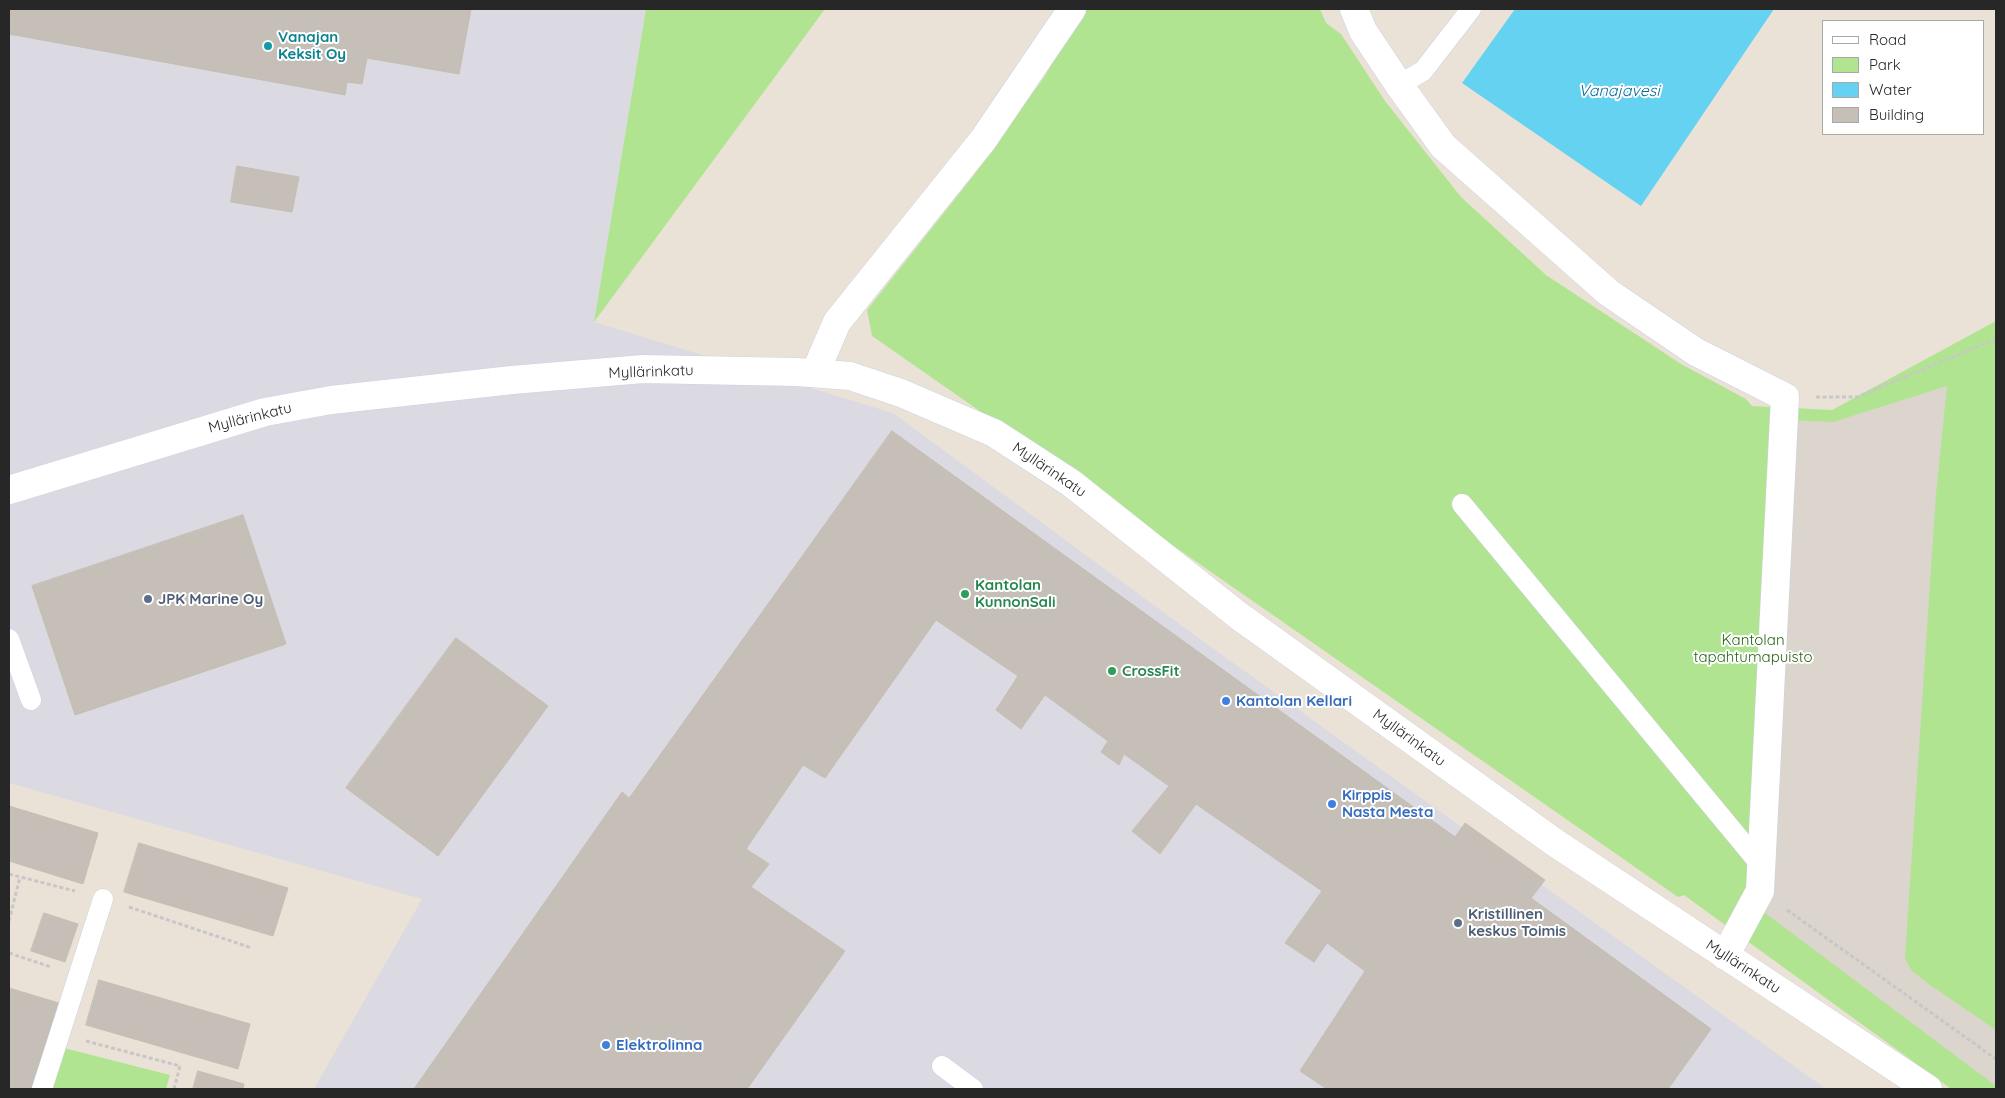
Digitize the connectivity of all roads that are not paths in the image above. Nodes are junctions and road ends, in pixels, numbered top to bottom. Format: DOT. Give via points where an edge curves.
graph roads {
  1 [pos="1072,9"];
  2 [pos="1354,9"];
  3 [pos="1471,9"];
  4 [pos="1399,85"];
  5 [pos="815,373"];
  6 [pos="9,490"];
  7 [pos="1462,504"];
  8 [pos="9,639"];
  9 [pos="31,700"];
  10 [pos="1760,878"];
  11 [pos="103,899"];
  12 [pos="1725,956"];
  13 [pos="942,1066"];
  14 [pos="42,1089"];
  15 [pos="973,1089"];
  16 [pos="1928,1089"];
  1 -- 5 [label="street" via="983,140 837,322"];
  2 -- 4 [label="street" via="1363,31"];
  3 -- 4 [label="lane" via="1423,71"];
  4 -- 10 [label="street" via="1443,146 1609,293 1696,352 1785,397"];
  5 -- 6 [label="street, Myllärinkatu" via="643,369 331,400 265,412"];
  5 -- 12 [label="street, Myllärinkatu" via="850,376 901,393 994,433 1071,483 1239,616 1546,837"];
  7 -- 10 [label="lane"];
  8 -- 9 [label="lane"];
  10 -- 12 [label="street"];
  11 -- 14 [label="lane"];
  12 -- 16 [label="street, Myllärinkatu"];
  13 -- 15 [label="lane"];
}
